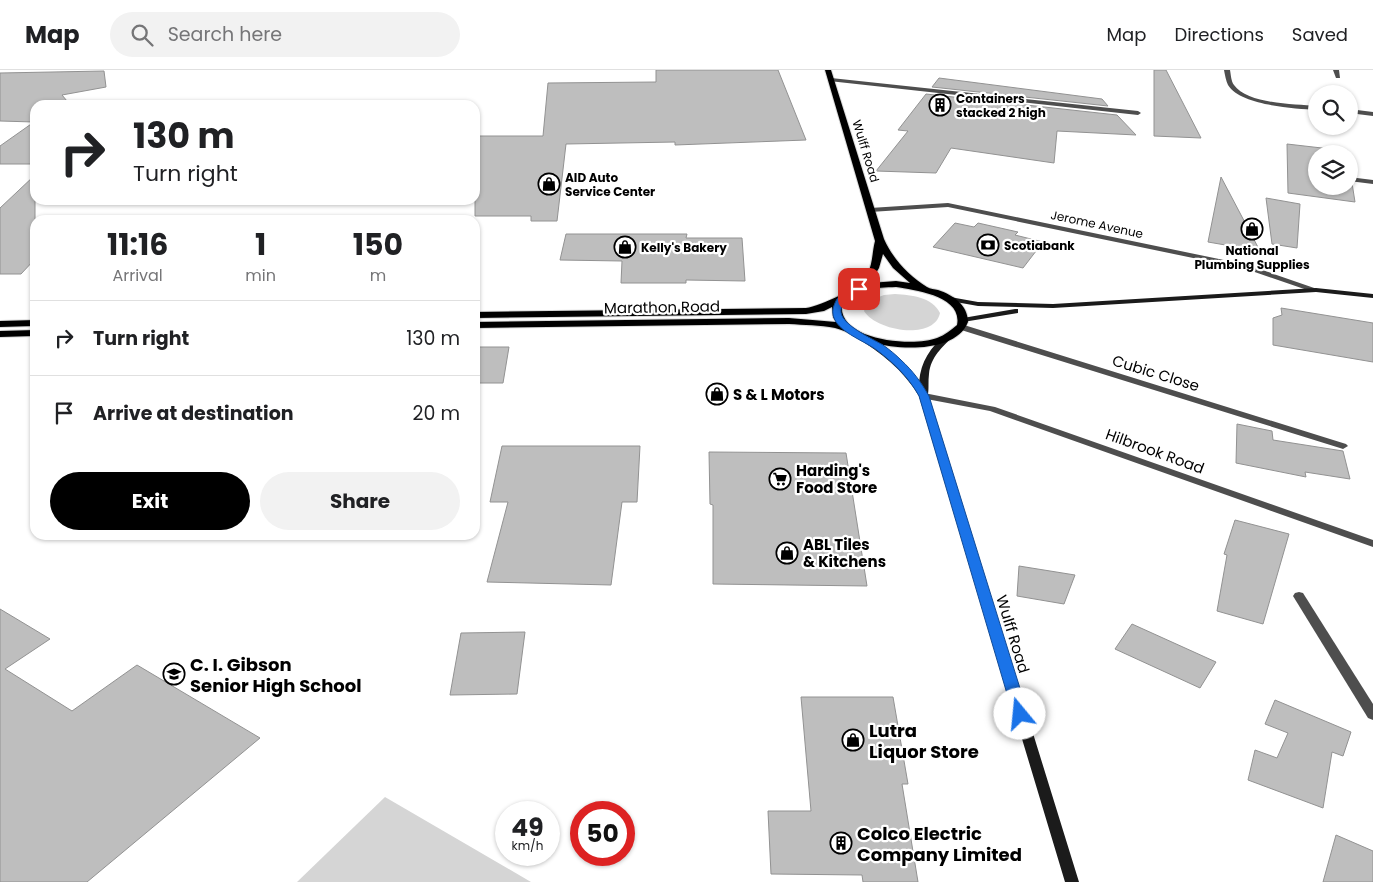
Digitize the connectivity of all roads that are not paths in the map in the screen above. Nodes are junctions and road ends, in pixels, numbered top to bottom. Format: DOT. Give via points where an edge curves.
graph roads {
  1 [pos="828,70"];
  2 [pos="1227,70"];
  3 [pos="1336,70"];
  4 [pos="1338,77"];
  5 [pos="831,80"];
  6 [pos="1308,107"];
  7 [pos="1358,112"];
  8 [pos="1138,113"];
  9 [pos="1373,114"];
  10 [pos="1358,180"];
  11 [pos="1373,182"];
  12 [pos="870,210"];
  13 [pos="879,239"];
  14 [pos="1316,290"];
  15 [pos="935,292"];
  16 [pos="1373,296"];
  17 [pos="843,297"];
  18 [pos="950,300"];
  19 [pos="1053,306"];
  20 [pos="480,315"];
  21 [pos="30,323"];
  22 [pos="962,323"];
  23 [pos="0,324"];
  24 [pos="480,325"];
  25 [pos="852,331"];
  26 [pos="0,334"];
  27 [pos="30,334"];
  28 [pos="950,336"];
  29 [pos="924,396"];
  30 [pos="1343,446"];
  31 [pos="1373,544"];
  32 [pos="1299,596"];
  33 [pos="1373,715"];
  34 [pos="1072,882"];
  1 -- 5 [label="main road, Wulff Road"];
  2 -- 6 [label="street" via="1231,85 1238,92 1279,104"];
  3 -- 4 [label="street"];
  5 -- 8 [label="street"];
  5 -- 12 [label="main road, Wulff Road"];
  7 -- 9 [label="street"];
  10 -- 11 [label="street"];
  12 -- 13 [label="main road, Wulff Road"];
  12 -- 14 [label="street, Jerome Avenue" via="948,205 1248,267"];
  13 -- 15 [label="main road, Wulff Road" via="892,262 903,273"];
  13 -- 17 [label="main road, Wulff Road" via="875,268 866,284"];
  14 -- 16 [label="main road, Jerome Avenue"];
  14 -- 19 [label="main road, Jerome Avenue"];
  15 -- 17 [label="main road" via="896,284 876,285"];
  15 -- 18 [label="main road, Wulff Road"];
  17 -- 20 [label="main road, Marathon Road" via="820,309 795,311"];
  17 -- 25 [label="main road" via="836,310 837,317"];
  18 -- 19 [label="main road, Jerome Avenue"];
  18 -- 22 [label="main road" via="957,306"];
  19 -- 22 [label="main road, Jerome Avenue"];
  21 -- 23 [label="main road"];
  22 -- 28 [label="main road"];
  22 -- 30 [label="street, Cubic Close"];
  24 -- 25 [label="main road, Marathon Road" via="789,321 834,325"];
  25 -- 28 [label="main road, Marathon Road" via="893,344 914,345"];
  25 -- 29 [label="main road, Wulff Road" via="898,362 914,378"];
  26 -- 27 [label="main road"];
  28 -- 29 [label="main road, Wulff Road" via="928,357 924,369"];
  29 -- 31 [label="street, Hilbrook Road" via="992,409"];
  29 -- 34 [label="main road, Wulff Road"];
  32 -- 33 [label="street"];
}
